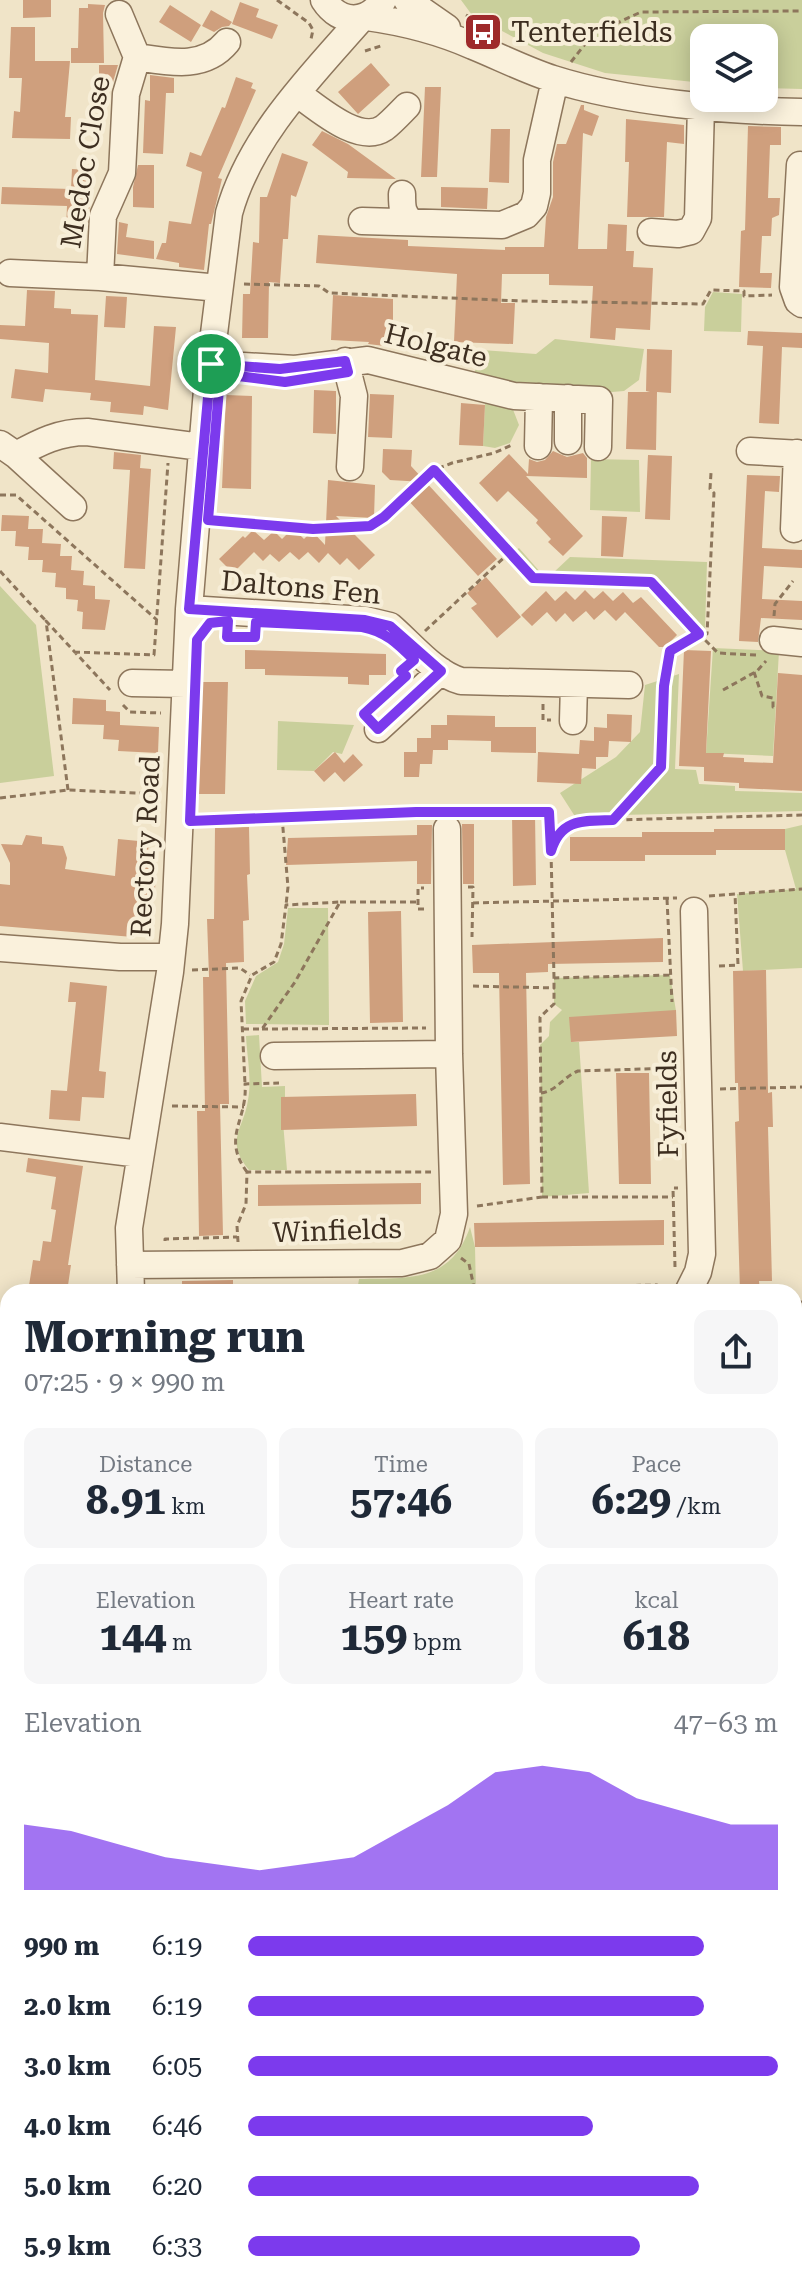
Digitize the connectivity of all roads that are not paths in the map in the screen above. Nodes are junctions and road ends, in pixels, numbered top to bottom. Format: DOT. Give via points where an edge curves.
graph roads {
  1 [pos="407,0"];
  2 [pos="326,3"];
  3 [pos="370,12"];
  4 [pos="119,14"];
  5 [pos="478,35"];
  6 [pos="227,42"];
  7 [pos="137,57"];
  8 [pos="326,59"];
  9 [pos="555,80"];
  10 [pos="298,94"];
  11 [pos="690,104"];
  12 [pos="407,106"];
  13 [pos="701,112"];
  14 [pos="778,112"];
  15 [pos="802,112"];
  16 [pos="800,165"];
  17 [pos="402,194"];
  18 [pos="362,221"];
  19 [pos="411,222"];
  20 [pos="651,232"];
  21 [pos="10,273"];
  22 [pos="100,277"];
  23 [pos="226,286"];
  24 [pos="802,304"];
  25 [pos="345,361"];
  26 [pos="211,364"];
  27 [pos="539,397"];
  28 [pos="568,398"];
  29 [pos="568,441"];
  30 [pos="525,445"];
  31 [pos="201,447"];
  32 [pos="598,447"];
  33 [pos="8,450"];
  34 [pos="750,451"];
  35 [pos="800,454"];
  36 [pos="350,467"];
  37 [pos="73,507"];
  38 [pos="794,529"];
  39 [pos="189,609"];
  40 [pos="774,629"];
  41 [pos="802,643"];
  42 [pos="441,671"];
  43 [pos="185,684"];
  44 [pos="574,684"];
  45 [pos="629,685"];
  46 [pos="121,692"];
  47 [pos="573,721"];
  48 [pos="378,729"];
  49 [pos="446,818"];
  50 [pos="694,911"];
  51 [pos="0,948"];
  52 [pos="176,964"];
  53 [pos="449,1054"];
  54 [pos="274,1056"];
  55 [pos="0,1137"];
  56 [pos="140,1154"];
  57 [pos="130,1265"];
  58 [pos="131,1284"];
  59 [pos="680,1284"];
  1 -- 5 [label="street"];
  2 -- 3 [label="street" via="342,17"];
  2 -- 8 [label="street" via="332,37"];
  3 -- 5 [label="street"];
  3 -- 8 [label="street, Rectory Road"];
  4 -- 7 [label="street, Medoc Close"];
  5 -- 9 [label="street" via="509,63"];
  6 -- 7 [label="street" via="203,61"];
  7 -- 22 [label="street, Medoc Close" via="126,94 122,173 103,216"];
  8 -- 10 [label="street, Rectory Road"];
  9 -- 11 [label="street"];
  9 -- 19 [label="street" via="537,160 537,193 526,215 502,225"];
  10 -- 12 [label="street" via="334,120 363,132 381,130"];
  10 -- 23 [label="street, Rectory Road" via="237,185 229,213"];
  13 -- 20 [label="street" via="698,218 691,231"];
  14 -- 15 [label="street"];
  16 -- 24 [label="street" via="793,287"];
  17 -- 19 [label="street"];
  18 -- 19 [label="street"];
  21 -- 22 [label="street"];
  22 -- 23 [label="street"];
  23 -- 26 [label="street, Rectory Road"];
  25 -- 26 [label="street, Holgate" via="280,369"];
  25 -- 27 [label="street, Holgate" via="379,362 485,390"];
  25 -- 36 [label="street" via="354,396"];
  26 -- 31 [label="street, Rectory Road"];
  27 -- 28 [label="street, Holgate"];
  27 -- 30 [label="street"];
  28 -- 29 [label="street"];
  28 -- 32 [label="street, Holgate" via="599,400"];
  31 -- 33 [label="street" via="69,432"];
  31 -- 39 [label="street, Rectory Road"];
  33 -- 37 [label="street"];
  34 -- 35 [label="street"];
  35 -- 38 [label="street"];
  39 -- 42 [label="street, Daltons Fen" via="384,623"];
  39 -- 43 [label="street, Rectory Road"];
  40 -- 41 [label="street"];
  42 -- 44 [label="street, Daltons Fen" via="461,681"];
  42 -- 48 [label="street"];
  43 -- 46 [label="street"];
  43 -- 52 [label="street, Rectory Road"];
  44 -- 45 [label="street, Daltons Fen"];
  44 -- 47 [label="street"];
  49 -- 53 [label="street, Winfields"];
  50 -- 59 [label="street, Fyfields" via="702,1254 698,1272"];
  51 -- 52 [label="street"];
  52 -- 56 [label="street, Rectory Road"];
  53 -- 54 [label="street"];
  53 -- 57 [label="street, Winfields" via="454,1214 448,1240 430,1256 402,1263"];
  55 -- 56 [label="street"];
  56 -- 57 [label="street, Rectory Road" via="129,1228"];
  57 -- 58 [label="street, Rectory Road"];
}
